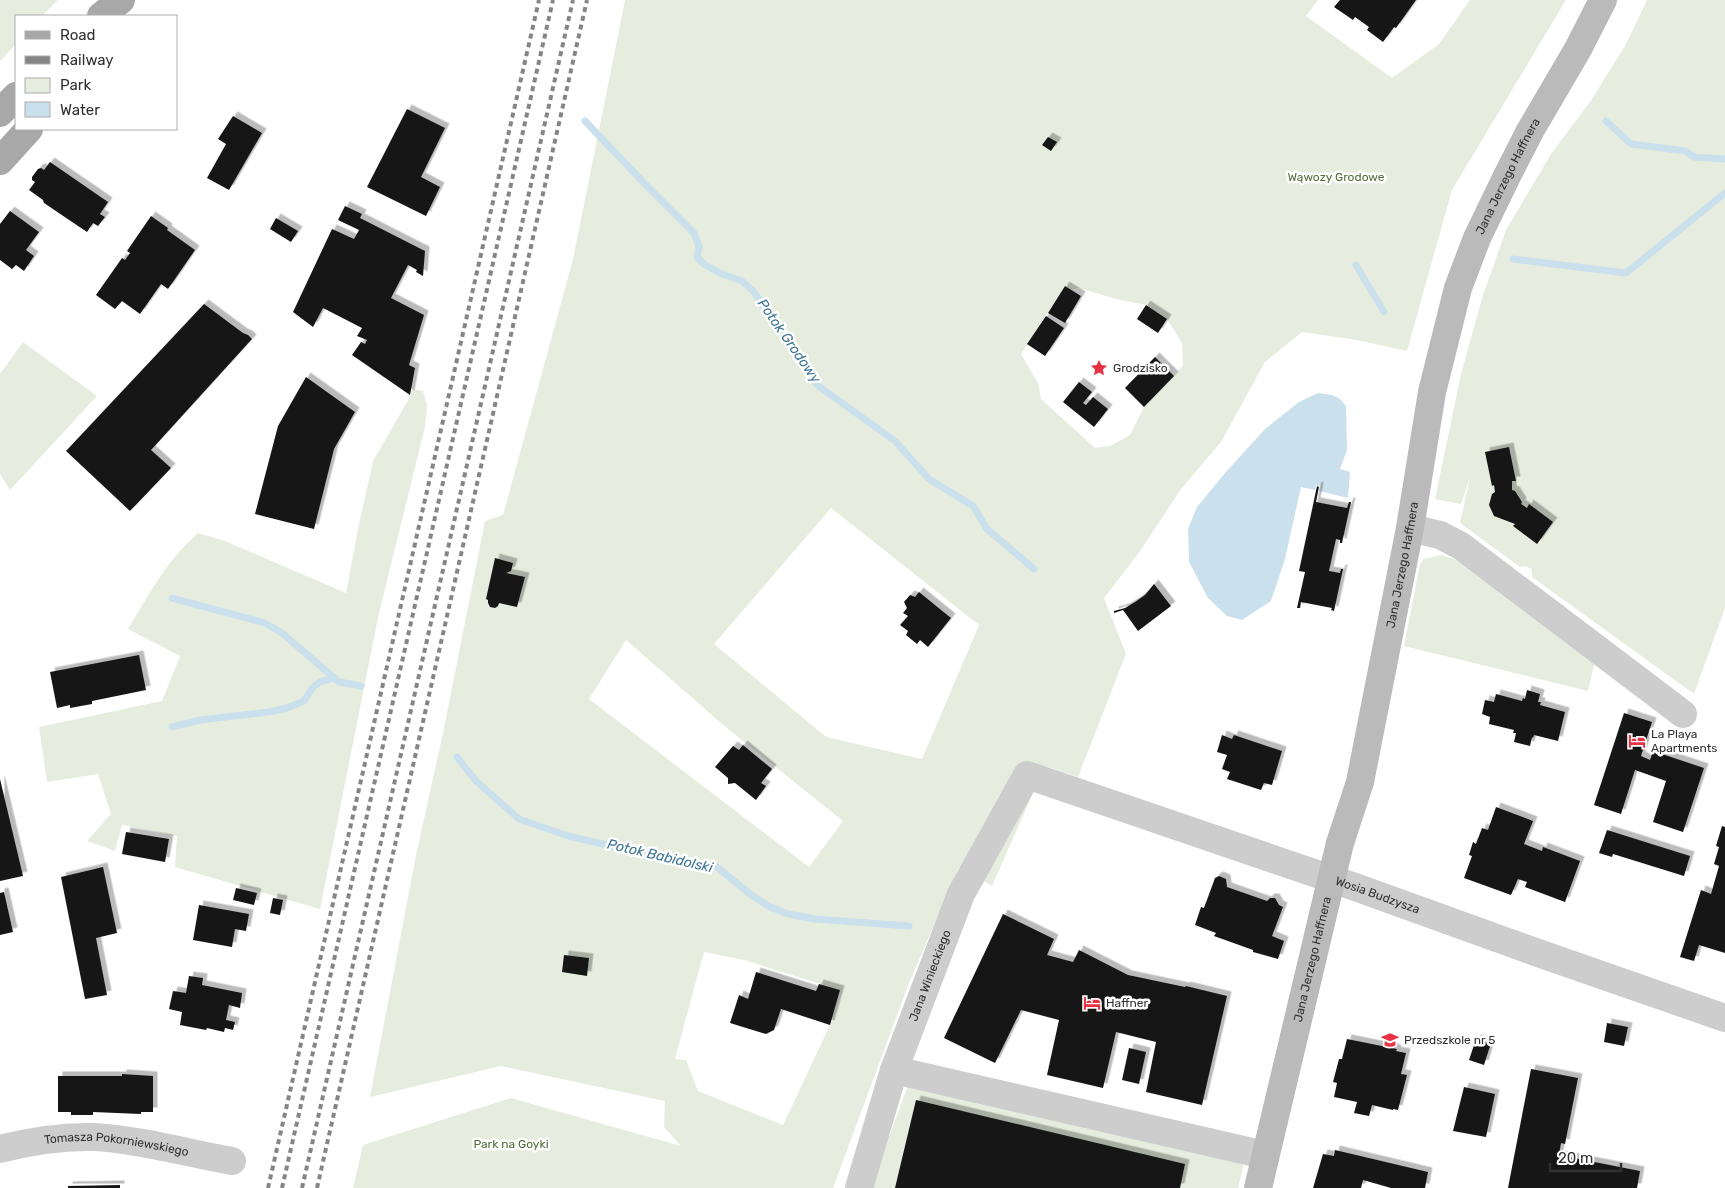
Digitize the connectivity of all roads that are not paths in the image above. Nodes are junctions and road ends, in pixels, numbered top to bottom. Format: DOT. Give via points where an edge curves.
graph roads {
  1 [pos="121,0"];
  2 [pos="126,0"];
  3 [pos="1603,0"];
  4 [pos="102,15"];
  5 [pos="116,15"];
  6 [pos="15,97"];
  7 [pos="0,113"];
  8 [pos="28,130"];
  9 [pos="0,162"];
  10 [pos="1410,528"];
  11 [pos="1683,714"];
  12 [pos="1027,775"];
  13 [pos="1331,880"];
  14 [pos="1725,1018"];
  15 [pos="894,1070"];
  16 [pos="0,1149"];
  17 [pos="1265,1155"];
  18 [pos="232,1161"];
  19 [pos="858,1188"];
  20 [pos="1258,1188"];
  1 -- 4 [label="main road"];
  2 -- 5 [label="main road"];
  3 -- 10 [label="street, Jana Jerzego Haffnera" via="1530,131 1477,238 1432,392"];
  6 -- 7 [label="main road"];
  8 -- 9 [label="main road"];
  10 -- 11 [label="street" via="1440,535 1461,546"];
  10 -- 13 [label="street, Jana Jerzego Haffnera" via="1360,782"];
  12 -- 13 [label="street, Wosia Budzysza"];
  12 -- 15 [label="street, Jana Winieckiego" via="960,894"];
  13 -- 14 [label="street, Wosia Budzysza"];
  13 -- 17 [label="street, Jana Jerzego Haffnera"];
  15 -- 17 [label="street"];
  15 -- 19 [label="street, Jana Winieckiego"];
  16 -- 18 [label="street, Tomasza Pokorniewskiego" via="22,1142 94,1137"];
  17 -- 20 [label="street, Jana Jerzego Haffnera"];
}
